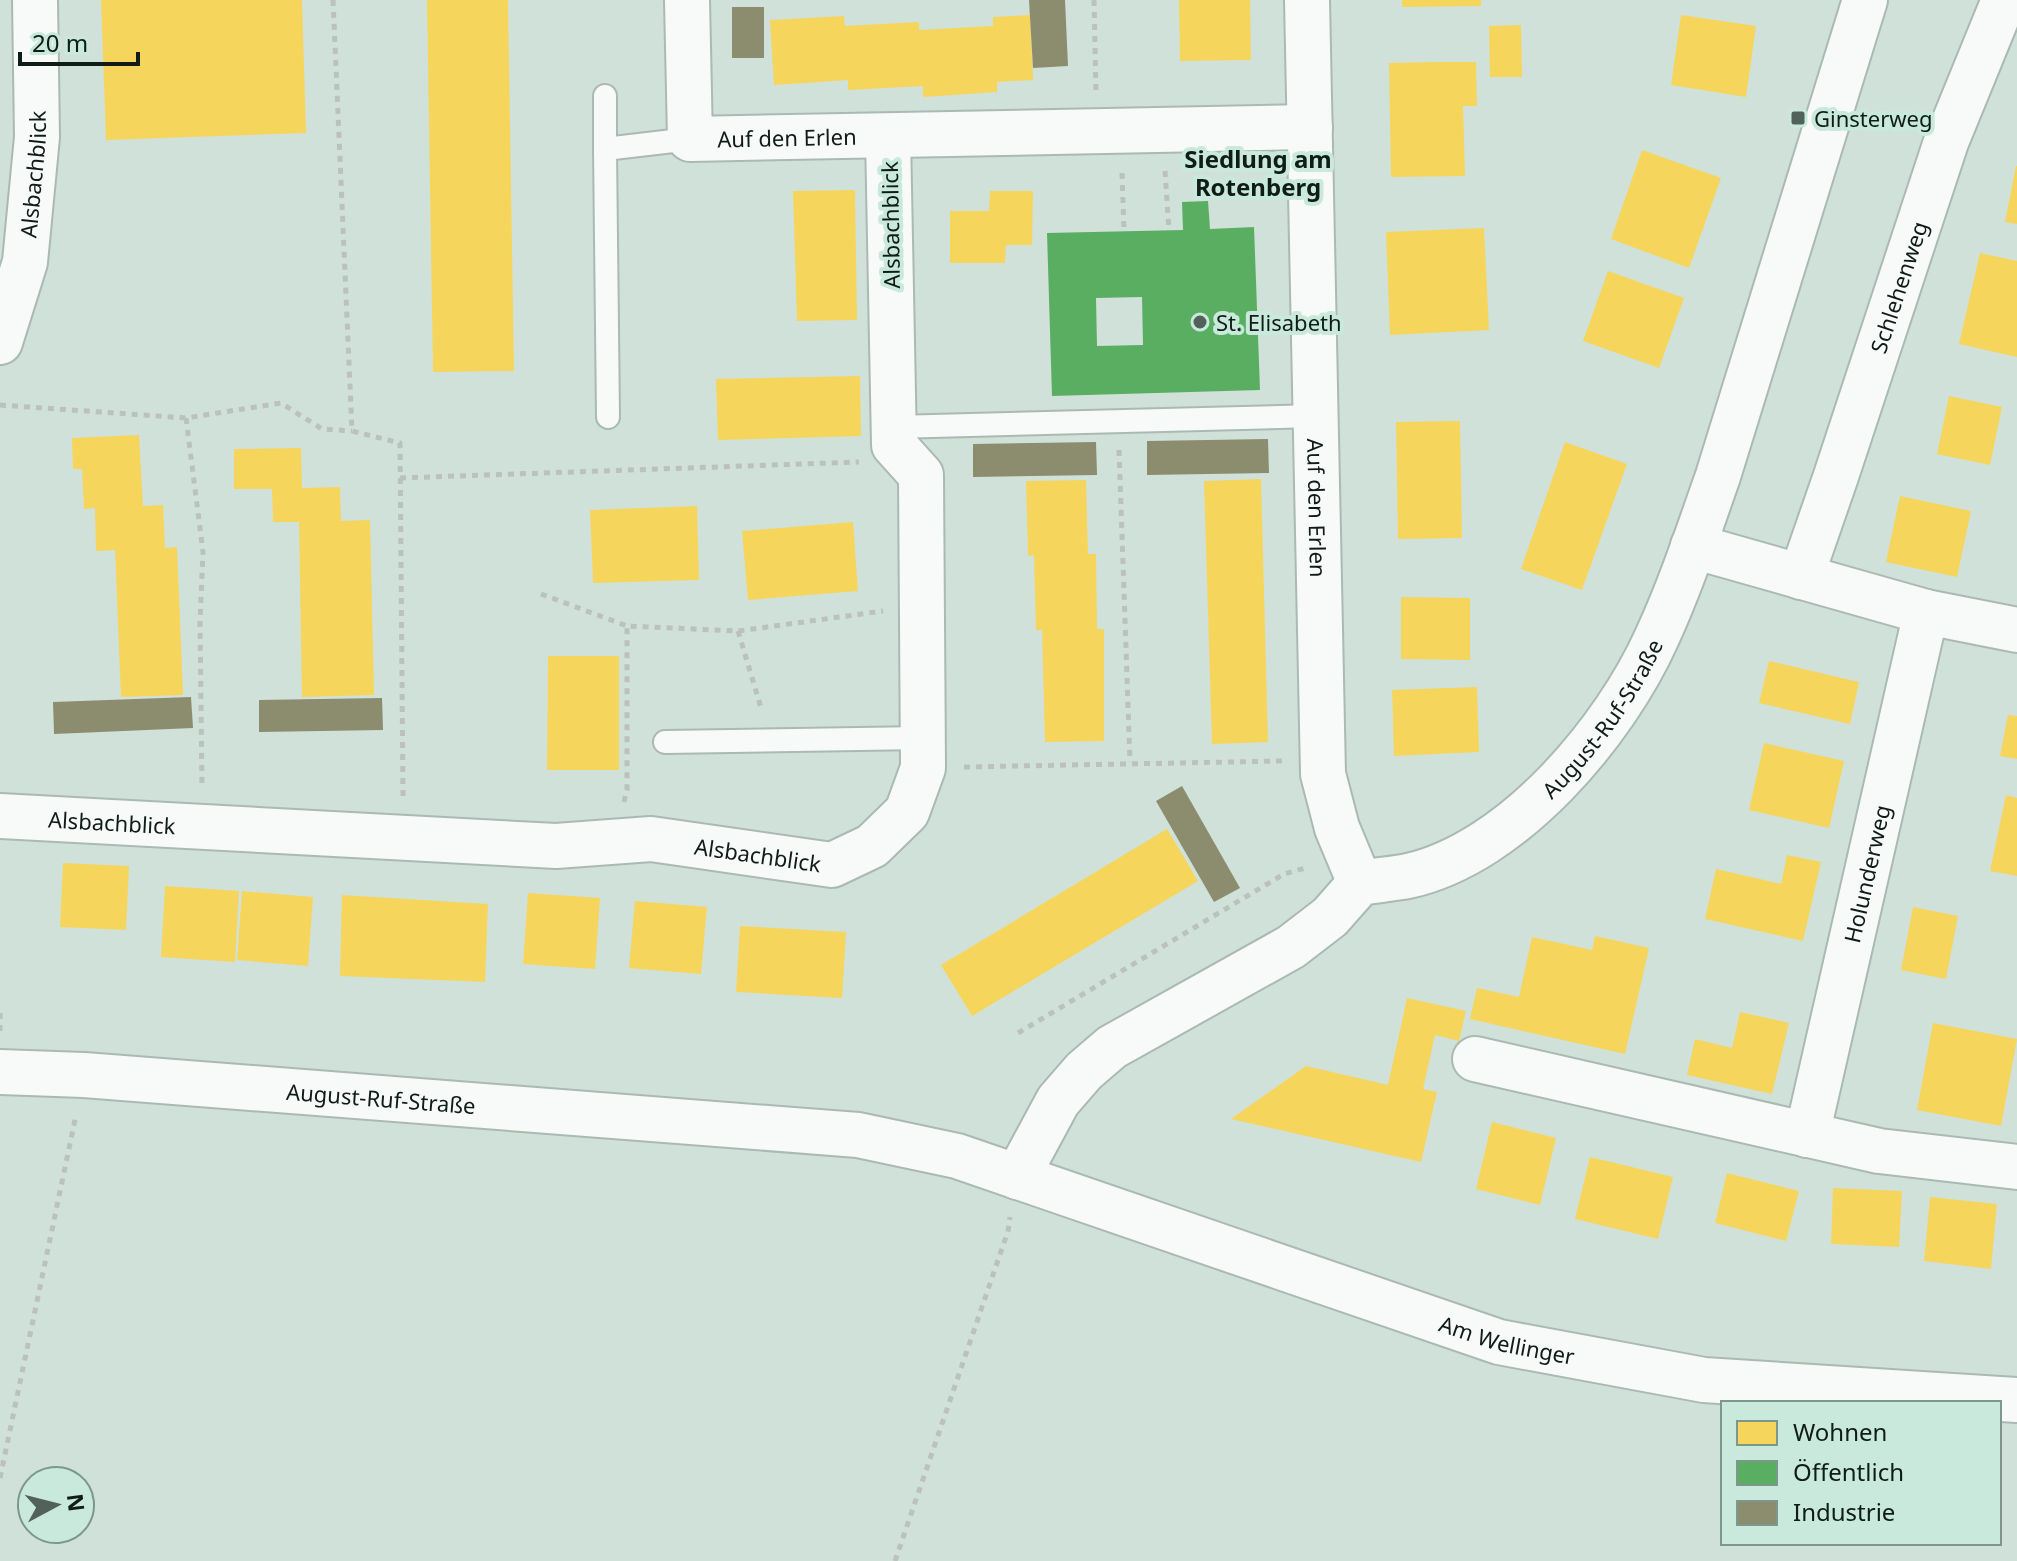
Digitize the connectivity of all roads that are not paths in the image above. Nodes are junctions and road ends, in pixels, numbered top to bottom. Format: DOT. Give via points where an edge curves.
graph roads {
  1 [pos="35,0"];
  2 [pos="687,0"];
  3 [pos="1307,0"];
  4 [pos="1865,0"];
  5 [pos="2004,0"];
  6 [pos="605,96"];
  7 [pos="1310,127"];
  8 [pos="888,136"];
  9 [pos="690,139"];
  10 [pos="605,149"];
  11 [pos="0,342"];
  12 [pos="1316,416"];
  13 [pos="608,417"];
  14 [pos="901,444"];
  15 [pos="1693,546"];
  16 [pos="1801,577"];
  17 [pos="1926,612"];
  18 [pos="2017,630"];
  19 [pos="665,742"];
  20 [pos="923,753"];
  21 [pos="0,816"];
  22 [pos="1354,869"];
  23 [pos="1475,1059"];
  24 [pos="0,1072"];
  25 [pos="1807,1135"];
  26 [pos="2017,1167"];
  27 [pos="1017,1177"];
  28 [pos="2017,1400"];
  1 -- 11 [label="street, Alsbachblick" via="37,137 25,262"];
  2 -- 9 [label="street, Auf den Erlen"];
  3 -- 7 [label="street, Auf den Erlen"];
  4 -- 15 [label="street, August-Ruf-Straße"];
  5 -- 16 [label="street, Schlehenweg" via="1946,142"];
  6 -- 10 [label="lane"];
  7 -- 8 [label="street, Auf den Erlen"];
  7 -- 12 [label="street, Auf den Erlen"];
  8 -- 9 [label="street, Auf den Erlen"];
  8 -- 14 [label="street, Alsbachblick"];
  9 -- 10 [label="lane"];
  10 -- 13 [label="lane"];
  12 -- 14 [label="lane" via="1118,421"];
  12 -- 22 [label="street, Auf den Erlen" via="1323,774"];
  14 -- 20 [label="street, Alsbachblick" via="921,475"];
  15 -- 16 [label="street"];
  15 -- 22 [label="street, August-Ruf-Straße" via="1657,638 1629,689 1580,758 1528,812 1472,851 1411,876"];
  16 -- 17 [label="street"];
  17 -- 18 [label="street"];
  17 -- 25 [label="street, Holunderweg"];
  19 -- 20 [label="lane" via="771,740"];
  20 -- 21 [label="street, Alsbachblick" via="907,812 872,846 832,865 651,839 556,846"];
  22 -- 27 [label="street" via="1330,917 1291,947 1112,1047 1084,1071 1058,1101"];
  23 -- 25 [label="street"];
  24 -- 27 [label="street, August-Ruf-Straße" via="858,1135 957,1156"];
  25 -- 26 [label="street" via="1879,1151"];
  27 -- 28 [label="street, Am Wellinger" via="1499,1342 1704,1380"];
}
